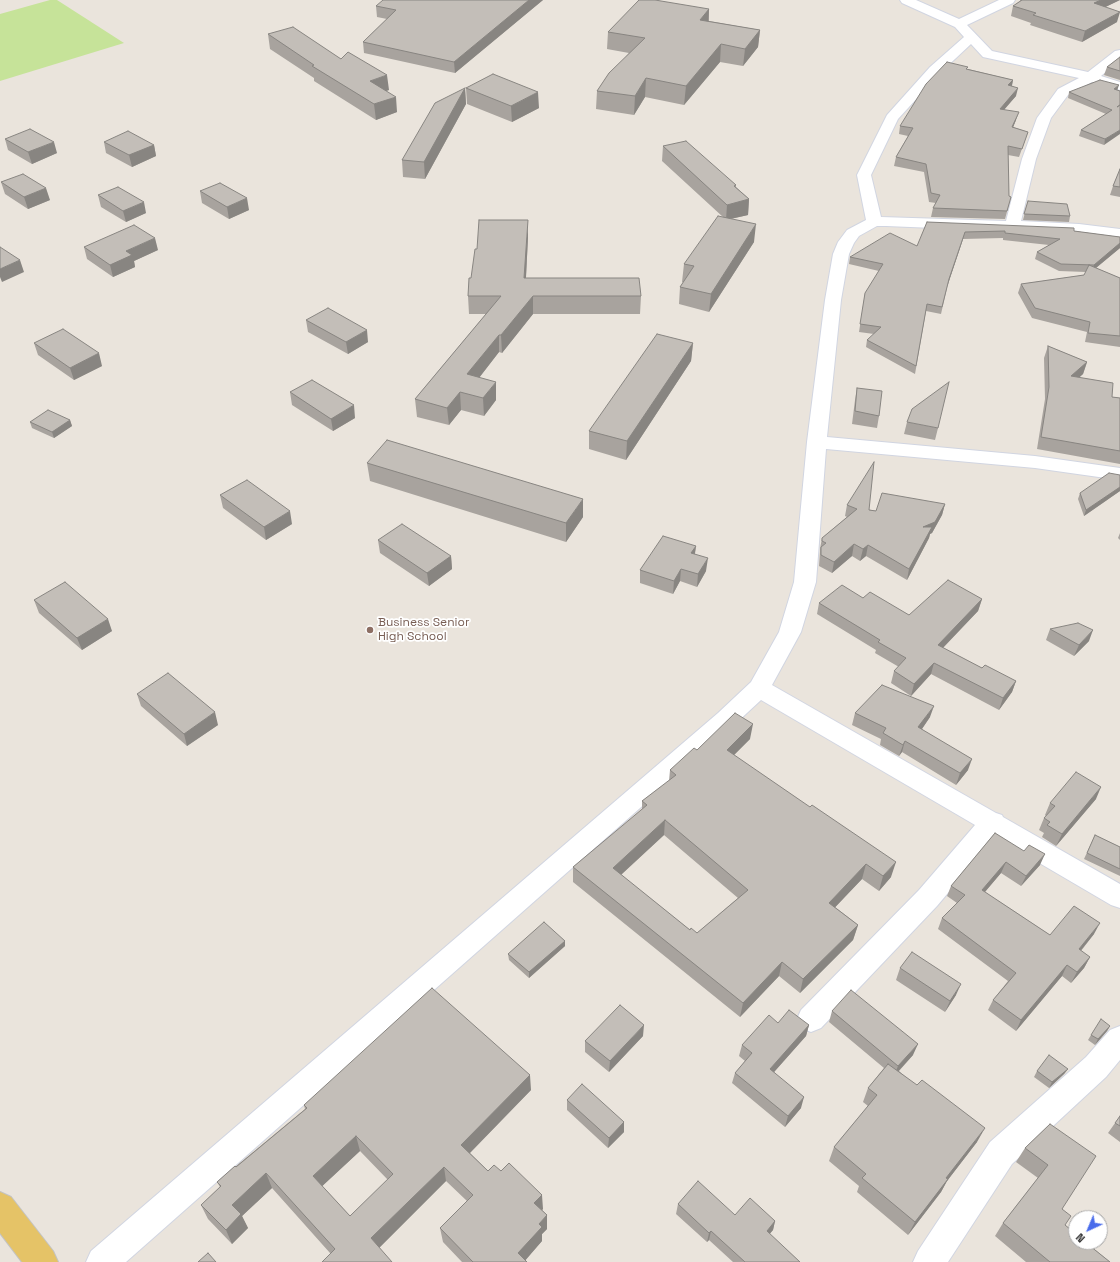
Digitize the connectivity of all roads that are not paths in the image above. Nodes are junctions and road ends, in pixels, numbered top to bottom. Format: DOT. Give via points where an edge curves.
graph roads {
  1 [pos="906,0"];
  2 [pos="1009,0"];
  3 [pos="959,24"];
  4 [pos="971,37"];
  5 [pos="1120,54"];
  6 [pos="1091,77"];
  7 [pos="1120,86"];
  8 [pos="874,222"];
  9 [pos="1012,226"];
  10 [pos="1120,234"];
  11 [pos="817,442"];
  12 [pos="1120,474"];
  13 [pos="759,688"];
  14 [pos="993,822"];
  15 [pos="1120,897"];
  16 [pos="811,1019"];
  17 [pos="1120,1039"];
  18 [pos="0,1208"];
  19 [pos="42,1262"];
  20 [pos="102,1262"];
  21 [pos="929,1262"];
  1 -- 3 [label="street"];
  2 -- 3 [label="street"];
  3 -- 4 [label="street"];
  4 -- 6 [label="street" via="988,54"];
  4 -- 8 [label="street" via="936,70 892,118 864,175"];
  5 -- 6 [label="street"];
  6 -- 7 [label="street"];
  6 -- 9 [label="street" via="1063,92 1044,118 1029,159"];
  8 -- 9 [label="street"];
  8 -- 11 [label="street" via="853,233 841,254 833,300"];
  9 -- 10 [label="street"];
  11 -- 12 [label="street" via="1035,462"];
  11 -- 13 [label="street" via="805,582 790,632"];
  13 -- 14 [label="street"];
  13 -- 20 [label="street" via="714,730"];
  14 -- 15 [label="street"];
  14 -- 16 [label="street" via="928,898"];
  17 -- 21 [label="street" via="1096,1067 1001,1153"];
  18 -- 19 [label="main road"];
}
